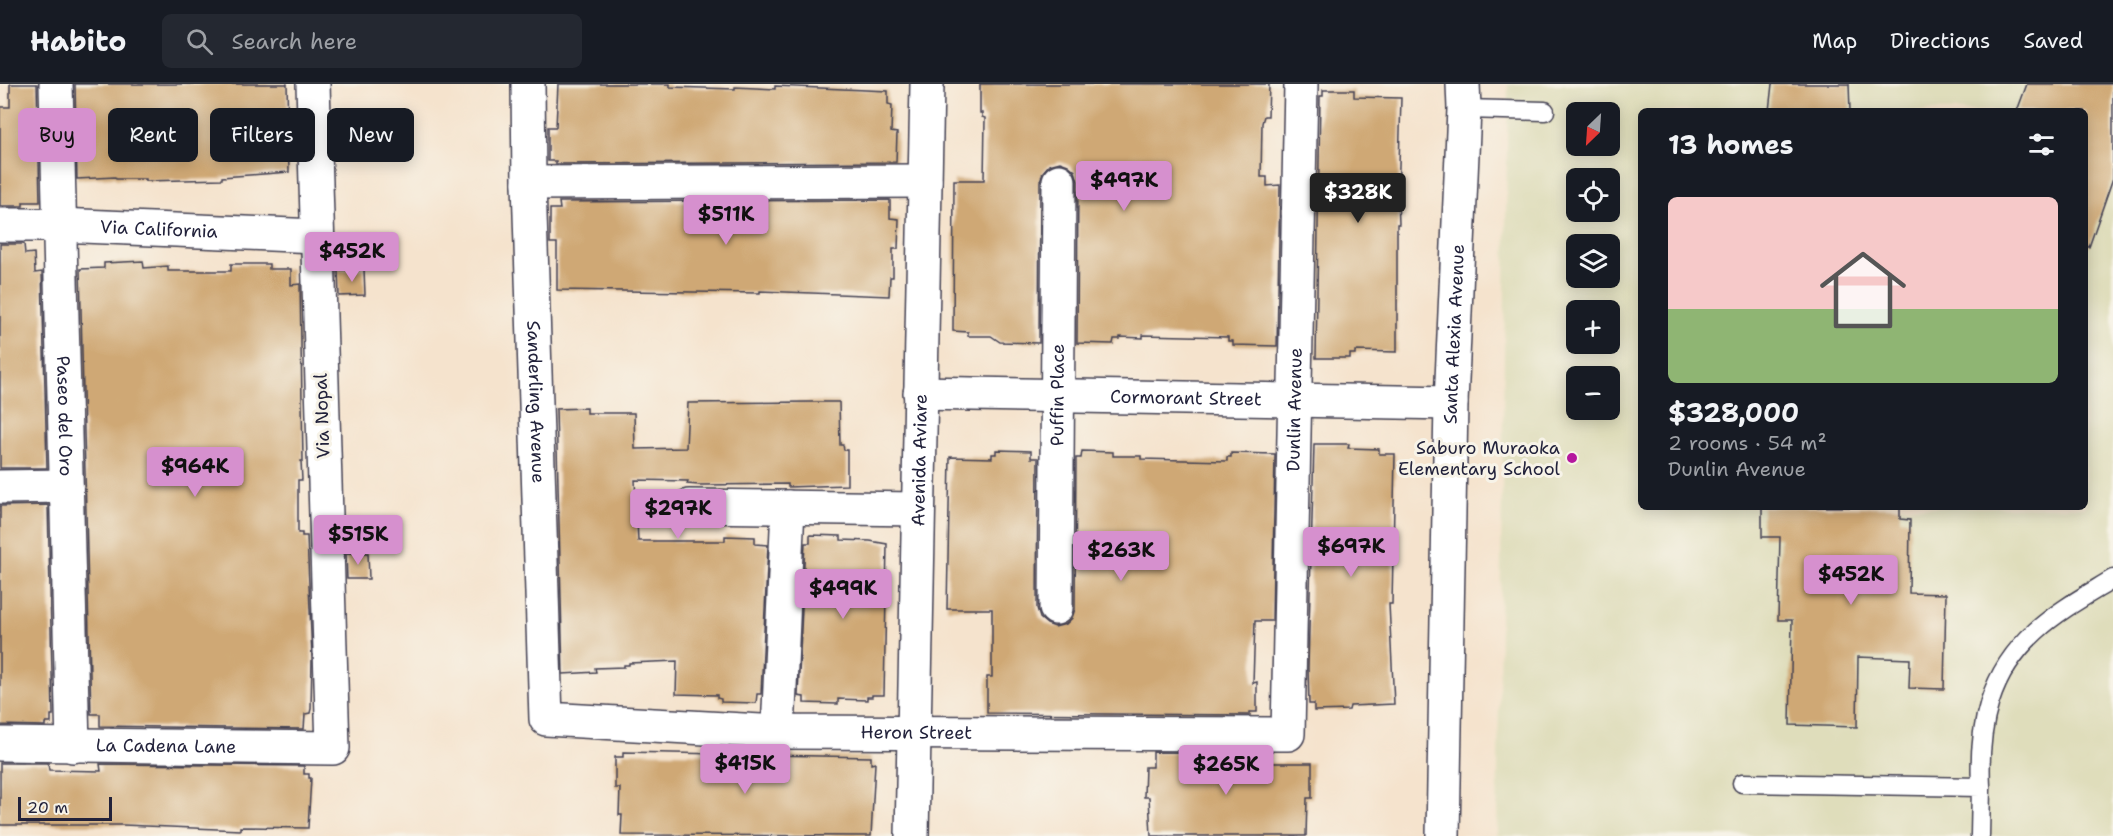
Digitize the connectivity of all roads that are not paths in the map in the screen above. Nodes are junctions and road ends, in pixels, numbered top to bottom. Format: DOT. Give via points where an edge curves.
graph roads {
  1 [pos="56,84"];
  2 [pos="313,84"];
  3 [pos="528,84"];
  4 [pos="927,84"];
  5 [pos="1301,84"];
  6 [pos="1463,97"];
  7 [pos="1545,111"];
  8 [pos="925,181"];
  9 [pos="1059,181"];
  10 [pos="529,183"];
  11 [pos="0,225"];
  12 [pos="59,225"];
  13 [pos="316,236"];
  14 [pos="920,393"];
  15 [pos="1057,396"];
  16 [pos="1294,400"];
  17 [pos="1451,403"];
  18 [pos="66,486"];
  19 [pos="0,487"];
  20 [pos="689,506"];
  21 [pos="788,507"];
  22 [pos="918,509"];
  23 [pos="2113,579"];
  24 [pos="1056,608"];
  25 [pos="546,719"];
  26 [pos="778,732"];
  27 [pos="914,733"];
  28 [pos="1288,734"];
  29 [pos="0,744"];
  30 [pos="74,746"];
  31 [pos="333,748"];
  32 [pos="1742,783"];
  33 [pos="1981,787"];
  34 [pos="912,836"];
  35 [pos="1443,836"];
  36 [pos="1980,836"];
  1 -- 12 [label="street, Paseo del Oro"];
  2 -- 13 [label="street, Via Nopal"];
  3 -- 10 [label="street, Sanderling Avenue"];
  4 -- 8 [label="street, Avenida Aviare"];
  5 -- 16 [label="street, Dunlin Avenue"];
  6 -- 7 [label="lane"];
  6 -- 17 [label="street, Santa Alexia Avenue"];
  8 -- 10 [label="street"];
  8 -- 14 [label="street, Avenida Aviare"];
  9 -- 15 [label="street, Puffin Place"];
  10 -- 25 [label="street, Sanderling Avenue"];
  11 -- 12 [label="street, Via California"];
  12 -- 13 [label="street, Via California"];
  12 -- 18 [label="street, Paseo del Oro"];
  13 -- 31 [label="street, Via Nopal"];
  14 -- 15 [label="street, Cormorant Street"];
  14 -- 22 [label="street, Avenida Aviare"];
  15 -- 16 [label="street, Cormorant Street"];
  15 -- 24 [label="street, Puffin Place"];
  16 -- 17 [label="street, Cormorant Street"];
  16 -- 28 [label="street, Dunlin Avenue"];
  17 -- 35 [label="street, Santa Alexia Avenue"];
  18 -- 19 [label="street"];
  18 -- 30 [label="street, Paseo del Oro"];
  20 -- 21 [label="street"];
  21 -- 22 [label="street"];
  21 -- 26 [label="street"];
  22 -- 27 [label="street, Avenida Aviare"];
  23 -- 33 [label="lane" via="2061,611 2008,662 1994,685 1985,718"];
  25 -- 26 [label="street, Heron Street"];
  26 -- 27 [label="street, Heron Street"];
  27 -- 28 [label="street, Heron Street"];
  27 -- 34 [label="street, Avenida Aviare"];
  29 -- 30 [label="street, La Cadena Lane"];
  30 -- 31 [label="street, La Cadena Lane"];
  32 -- 33 [label="lane"];
  33 -- 36 [label="lane"];
}
